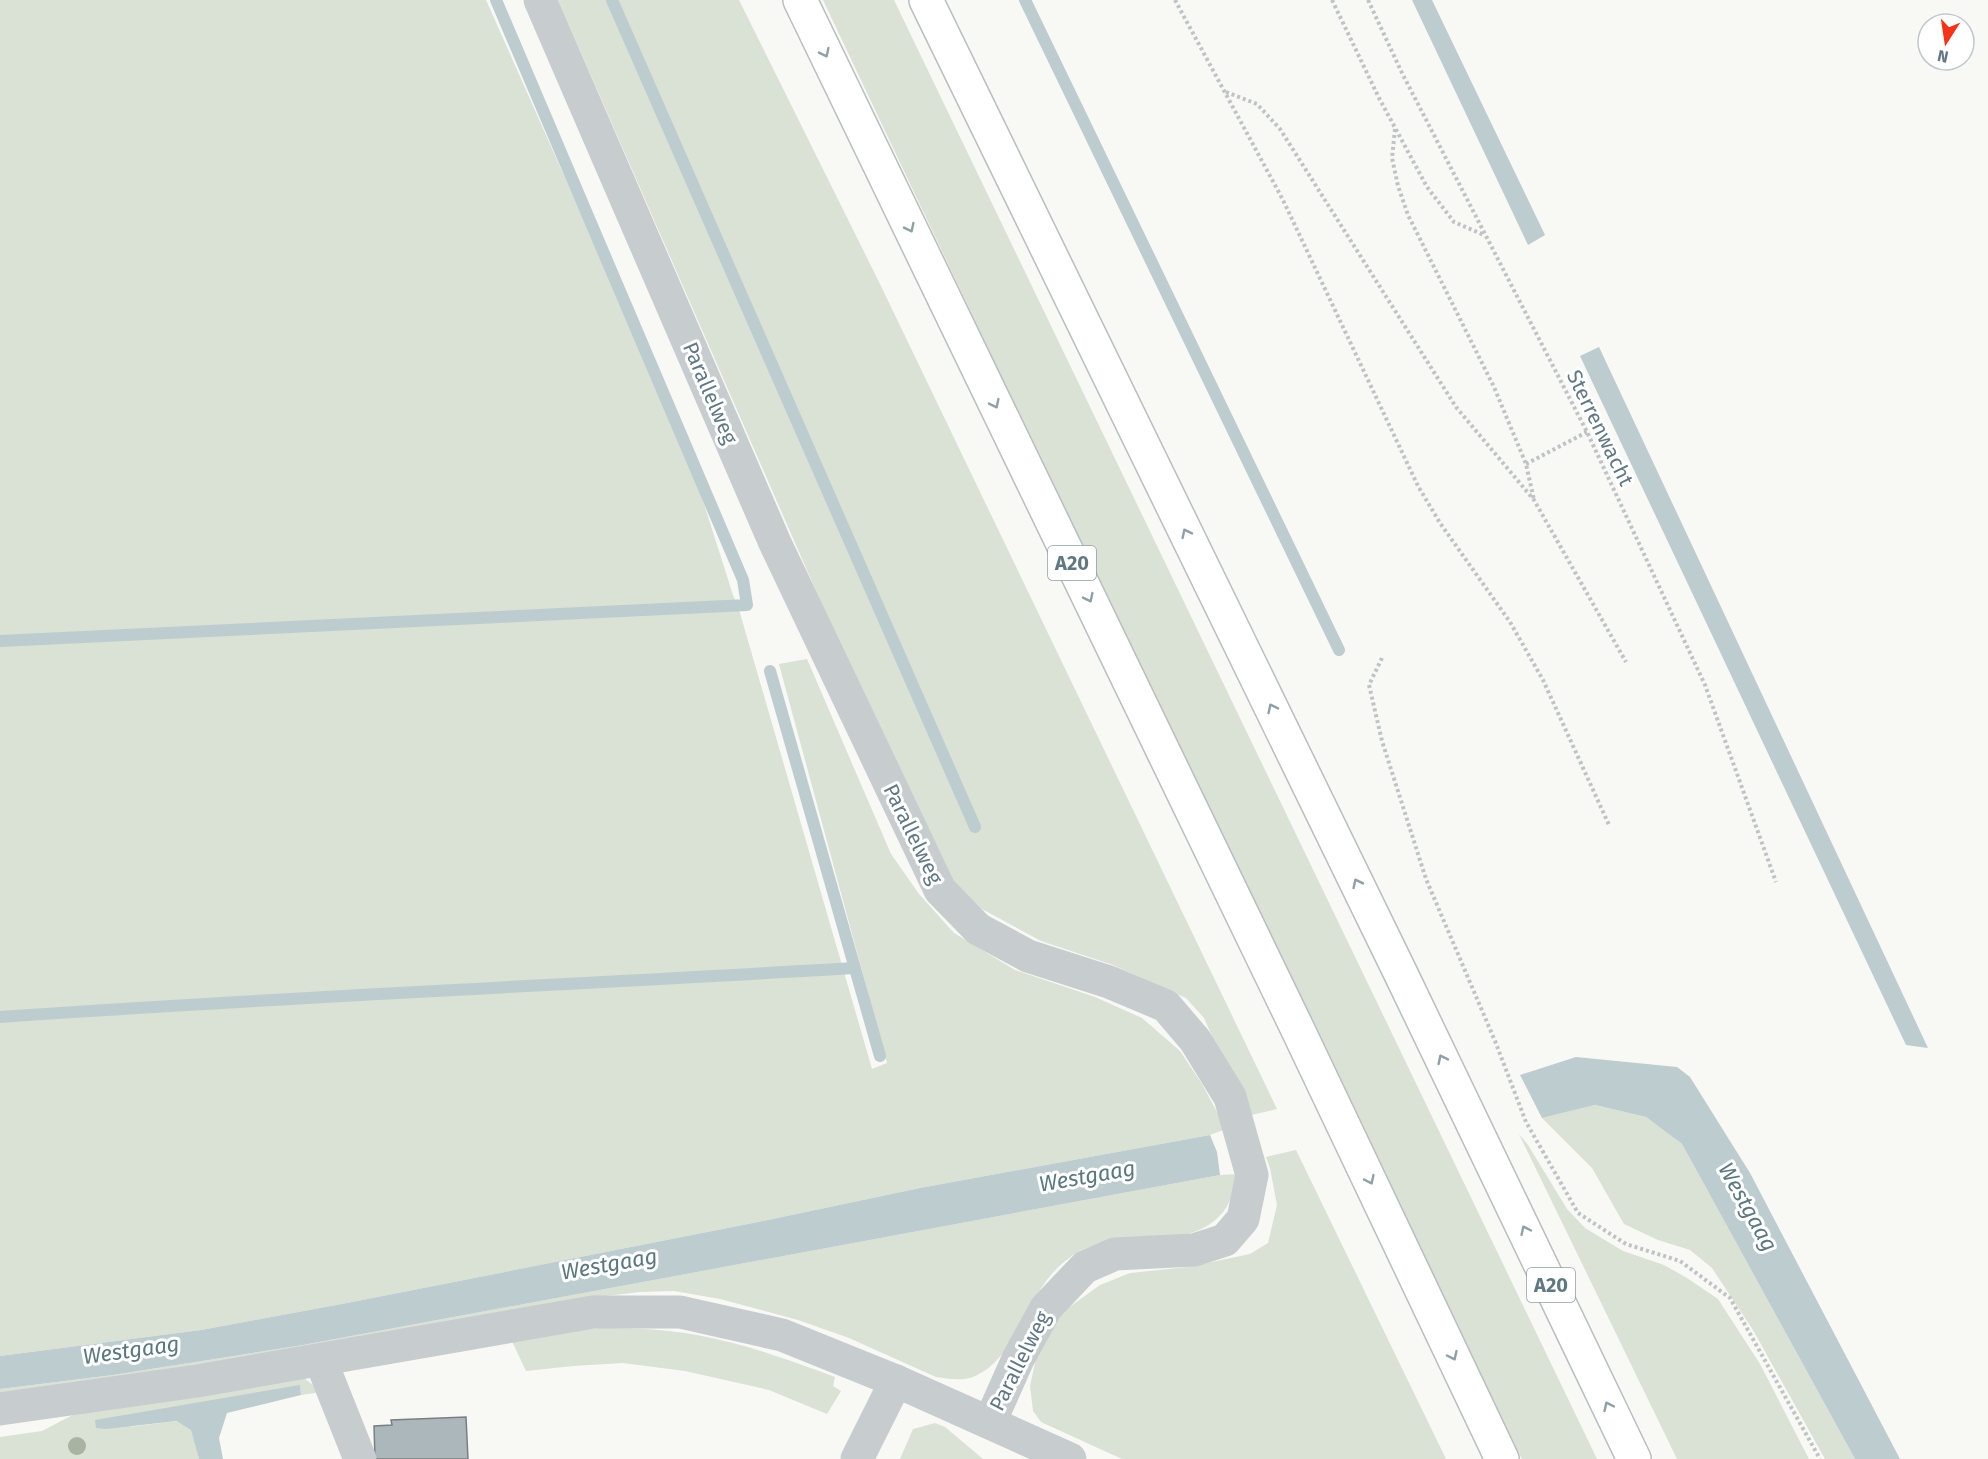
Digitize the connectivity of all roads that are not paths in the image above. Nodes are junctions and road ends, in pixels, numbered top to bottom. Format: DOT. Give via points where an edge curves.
graph roads {
  1 [pos="540,0"];
  2 [pos="800,0"];
  3 [pos="926,0"];
  4 [pos="321,1361"];
  5 [pos="896,1381"];
  6 [pos="0,1409"];
  7 [pos="990,1422"];
  8 [pos="360,1459"];
  9 [pos="857,1459"];
  10 [pos="1011,1459"];
  11 [pos="1070,1459"];
  12 [pos="1502,1459"];
  13 [pos="1634,1459"];
  1 -- 7 [label="street, Parallelweg" via="775,543 940,890 978,929 1028,956 1166,1005 1195,1040 1230,1096 1252,1174 1243,1220 1225,1240 1194,1250 1115,1254 1085,1267 1046,1308"];
  2 -- 12 [label="highway, A20, one-way"];
  13 -- 3 [label="highway, A20, one-way" via="1406,982"];
  4 -- 5 [label="street" via="593,1312 680,1312 782,1335"];
  4 -- 6 [label="street"];
  4 -- 8 [label="street"];
  5 -- 7 [label="street"];
  5 -- 9 [label="street"];
  7 -- 10 [label="street"];
  7 -- 11 [label="street"];
}
